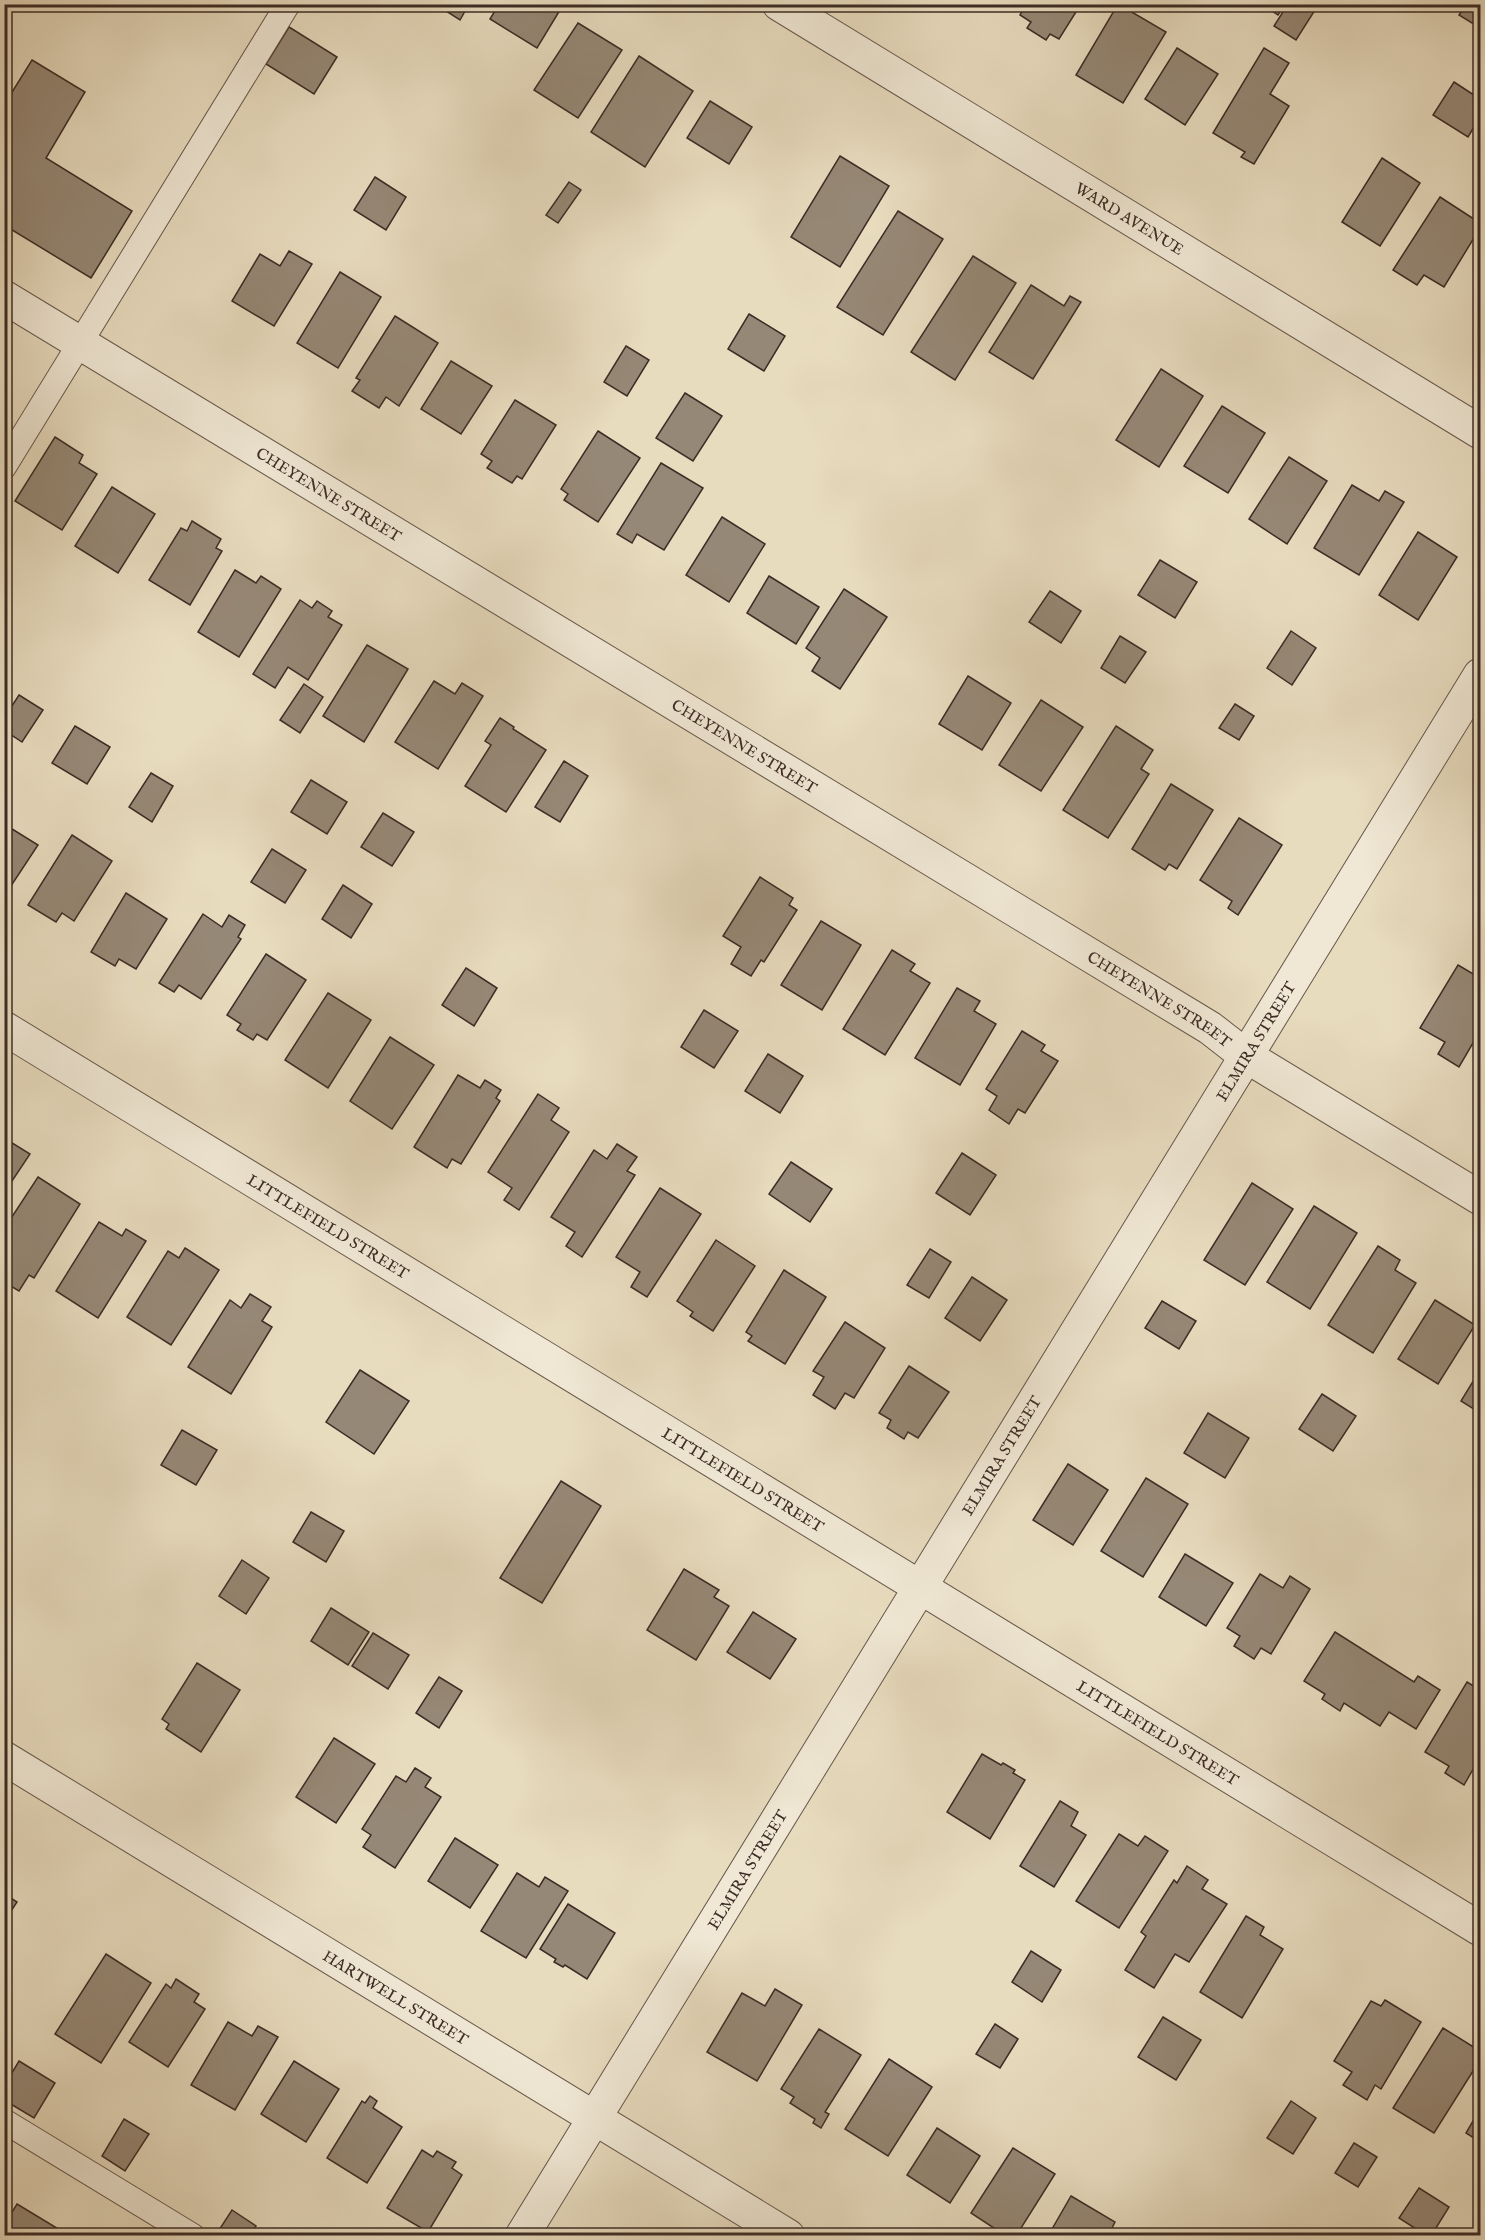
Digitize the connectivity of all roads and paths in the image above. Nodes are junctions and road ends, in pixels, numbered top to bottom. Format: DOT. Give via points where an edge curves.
graph roads {
  1 [pos="288,4"];
  2 [pos="779,4"];
  3 [pos="4,297"];
  4 [pos="81,343"];
  5 [pos="1480,432"];
  6 [pos="4,467"];
  7 [pos="1480,675"];
  8 [pos="4,1028"];
  9 [pos="1246,1056"];
  10 [pos="1480,1198"];
  11 [pos="920,1587"];
  12 [pos="4,1758"];
  13 [pos="1480,1929"];
  14 [pos="594,2118"];
  15 [pos="4,2121"];
  16 [pos="193,2235"];
  17 [pos="522,2235"];
  18 [pos="788,2235"];
  1 -- 4 [label="lane"];
  2 -- 5 [label="street, WARD AVENUE"];
  3 -- 4 [label="street, CHEYENNE STREET"];
  4 -- 6 [label="lane"];
  4 -- 9 [label="street, CHEYENNE STREET" via="1210,1028"];
  7 -- 9 [label="street, ELMIRA STREET"];
  8 -- 11 [label="street, LITTLEFIELD STREET"];
  9 -- 10 [label="street, CHEYENNE STREET"];
  9 -- 11 [label="street, ELMIRA STREET"];
  11 -- 13 [label="street, LITTLEFIELD STREET"];
  11 -- 14 [label="street, ELMIRA STREET"];
  12 -- 14 [label="street, HARTWELL STREET"];
  14 -- 17 [label="street, ELMIRA STREET"];
  14 -- 18 [label="street, HARTWELL STREET"];
  15 -- 16 [label="lane"];
}
